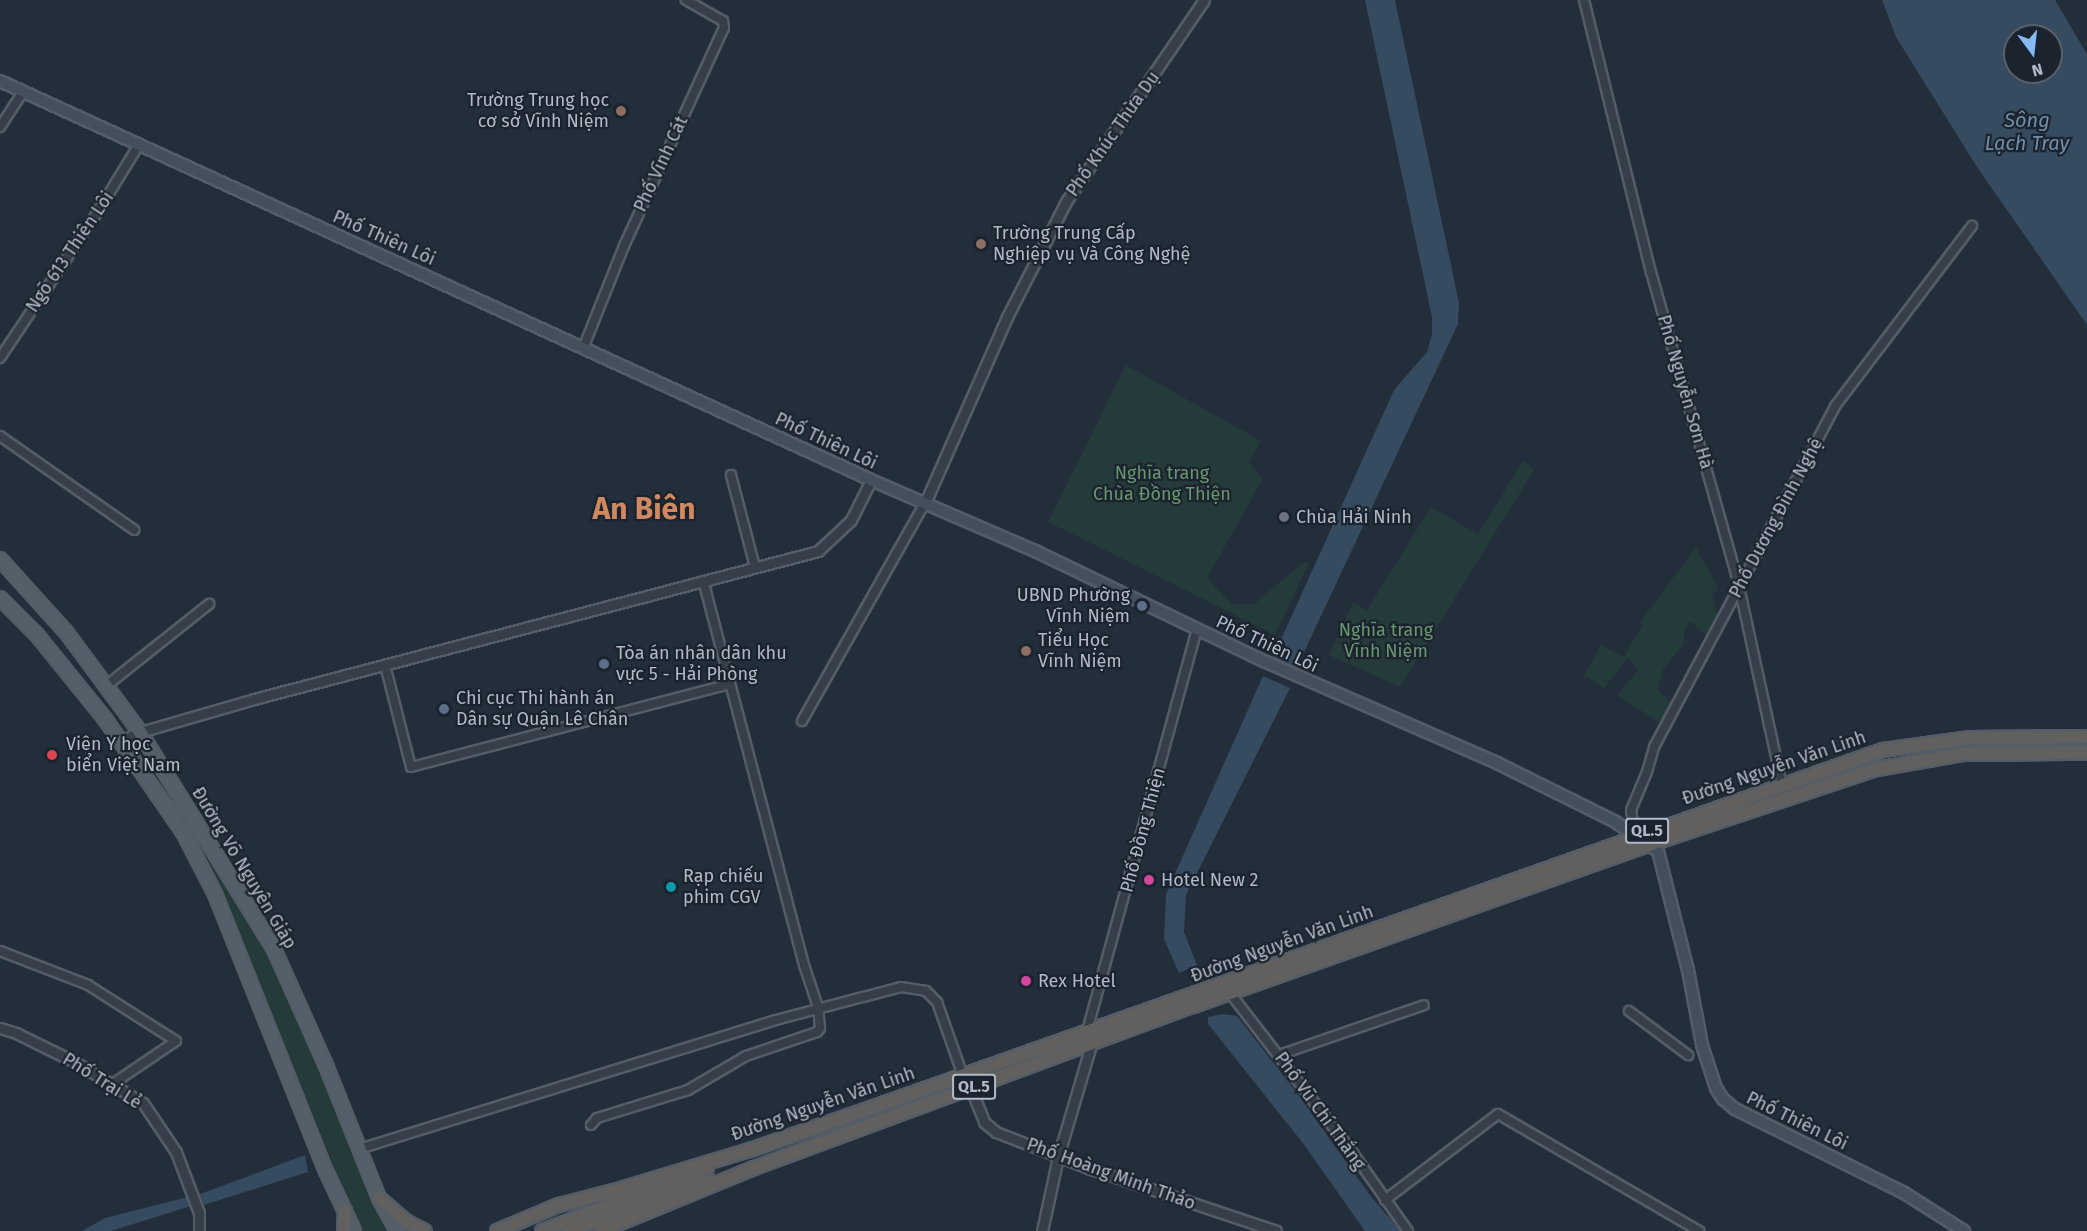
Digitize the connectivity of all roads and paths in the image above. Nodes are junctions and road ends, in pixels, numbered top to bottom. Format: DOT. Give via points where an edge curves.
graph roads {
  1 [pos="686,0"];
  2 [pos="1204,0"];
  3 [pos="1584,0"];
  4 [pos="0,81"];
  5 [pos="23,92"];
  6 [pos="0,127"];
  7 [pos="138,146"];
  8 [pos="1972,226"];
  9 [pos="584,346"];
  10 [pos="0,358"];
  11 [pos="0,436"];
  12 [pos="730,475"];
  13 [pos="872,480"];
  14 [pos="925,503"];
  15 [pos="134,530"];
  16 [pos="0,559"];
  17 [pos="755,567"];
  18 [pos="703,581"];
  19 [pos="1739,586"];
  20 [pos="0,598"];
  21 [pos="209,604"];
  22 [pos="1197,629"];
  23 [pos="385,665"];
  24 [pos="729,684"];
  25 [pos="106,686"];
  26 [pos="802,721"];
  27 [pos="140,732"];
  28 [pos="2087,737"];
  29 [pos="122,741"];
  30 [pos="2087,753"];
  31 [pos="1782,785"];
  32 [pos="1635,835"];
  33 [pos="1652,844"];
  34 [pos="0,951"];
  35 [pos="1230,993"];
  36 [pos="1188,1002"];
  37 [pos="1424,1005"];
  38 [pos="818,1007"];
  39 [pos="1629,1011"];
  40 [pos="0,1028"];
  41 [pos="1087,1031"];
  42 [pos="1091,1046"];
  43 [pos="1279,1054"];
  44 [pos="1688,1055"];
  45 [pos="963,1076"];
  46 [pos="111,1085"];
  47 [pos="971,1089"];
  48 [pos="591,1125"];
  49 [pos="358,1149"];
  50 [pos="753,1149"];
  51 [pos="1058,1157"];
  52 [pos="754,1168"];
  53 [pos="379,1198"];
  54 [pos="1385,1200"];
  55 [pos="345,1211"];
  56 [pos="199,1231"];
  57 [pos="344,1231"];
  58 [pos="354,1231"];
  59 [pos="397,1231"];
  60 [pos="425,1231"];
  61 [pos="497,1231"];
  62 [pos="542,1231"];
  63 [pos="568,1231"];
  64 [pos="601,1231"];
  65 [pos="1042,1231"];
  66 [pos="1276,1231"];
  67 [pos="1408,1231"];
  68 [pos="1699,1231"];
  69 [pos="1964,1231"];
  1 -- 9 [label="street, Phố Vĩnh Cát" via="723,21 723,28 624,246"];
  2 -- 14 [label="street, Phố Khúc Thừa Dụ" via="1067,200 1007,317"];
  3 -- 19 [label="street, Phố Nguyễn Sơn Hà" via="1651,272"];
  4 -- 5 [label="main road, Phố Thiên Lôi"];
  5 -- 6 [label="street"];
  5 -- 7 [label="main road, Phố Thiên Lôi"];
  7 -- 9 [label="main road, Phố Thiên Lôi"];
  7 -- 10 [label="street, Ngõ 613 Thiên Lôi"];
  8 -- 19 [label="street, Phố Dương Đình Nghệ" via="1836,405"];
  9 -- 13 [label="main road, Phố Thiên Lôi"];
  11 -- 15 [label="street"];
  12 -- 17 [label="street"];
  13 -- 14 [label="main road, Phố Thiên Lôi"];
  13 -- 17 [label="street" via="851,520 818,551"];
  14 -- 22 [label="main road, Phố Thiên Lôi"];
  14 -- 26 [label="street"];
  16 -- 25 [label="main road, Đường Võ Nguyên Giáp" via="66,632"];
  17 -- 18 [label="street"];
  18 -- 23 [label="street"];
  18 -- 24 [label="street"];
  19 -- 31 [label="street, Phố Nguyễn Sơn Hà"];
  19 -- 32 [label="street, Phố Dương Đình Nghệ" via="1654,747 1631,810"];
  20 -- 29 [label="main road, Đường Võ Nguyên Giáp" via="37,635"];
  21 -- 25 [label="street"];
  22 -- 32 [label="main road, Phố Thiên Lôi" via="1497,763 1614,820"];
  22 -- 41 [label="street, Phố Đồng Thiện"];
  23 -- 24 [label="street" via="411,767"];
  23 -- 27 [label="street"];
  24 -- 38 [label="street"];
  25 -- 27 [label="main road, Đường Võ Nguyên Giáp"];
  27 -- 29 [label="street"];
  27 -- 49 [label="main road, Đường Võ Nguyên Giáp" via="273,947"];
  28 -- 31 [label="highway, Đường Nguyễn Văn Linh / QL.5" via="1970,738 1883,750"];
  29 -- 55 [label="main road, Đường Võ Nguyên Giáp" via="183,832 211,884"];
  30 -- 33 [label="highway, Đường Nguyễn Văn Linh / QL.5" via="1963,754 1877,769"];
  31 -- 32 [label="highway, Đường Nguyễn Văn Linh / QL.5"];
  32 -- 33 [label="main road, Phố Thiên Lôi"];
  32 -- 36 [label="highway, Đường Nguyễn Văn Linh / QL.5" via="1219,986"];
  33 -- 35 [label="highway, Đường Nguyễn Văn Linh / QL.5"];
  33 -- 69 [label="main road, Phố Thiên Lôi" via="1658,851 1679,933 1702,1045 1723,1099 1735,1109 1904,1193"];
  34 -- 46 [label="street" via="88,985 176,1041"];
  35 -- 36 [label="highway, Đường Nguyễn Văn Linh / QL.5"];
  35 -- 43 [label="street, Phố Vũ Chí Thắng"];
  36 -- 41 [label="highway, Đường Nguyễn Văn Linh / QL.5"];
  36 -- 42 [label="highway, Đường Nguyễn Văn Linh / QL.5"];
  37 -- 43 [label="street"];
  38 -- 45 [label="street" via="901,987 926,991 937,1002"];
  38 -- 48 [label="street" via="817,1032 746,1056 688,1090 597,1118"];
  38 -- 49 [label="street"];
  39 -- 44 [label="street"];
  40 -- 46 [label="street, Phố Trại Lẻ" via="75,1062"];
  41 -- 45 [label="highway, Đường Nguyễn Văn Linh / QL.5"];
  42 -- 47 [label="highway, Đường Nguyễn Văn Linh / QL.5"];
  42 -- 51 [label="street"];
  43 -- 54 [label="street, Phố Vũ Chí Thắng"];
  45 -- 50 [label="highway, Đường Nguyễn Văn Linh / QL.5"];
  46 -- 56 [label="street, Phố Trại Lẻ" via="143,1104 176,1152 199,1214"];
  47 -- 51 [label="street, Phố Hoàng Minh Thảo" via="989,1128"];
  47 -- 52 [label="highway, Đường Nguyễn Văn Linh / QL.5"];
  49 -- 53 [label="main road, Đường Võ Nguyên Giáp"];
  50 -- 61 [label="highway, Đường Nguyễn Văn Linh / QL.5" via="558,1205"];
  50 -- 62 [label="highway, QL.5"];
  51 -- 65 [label="street"];
  51 -- 66 [label="street, Phố Hoàng Minh Thảo"];
  52 -- 63 [label="highway, QL.5"];
  52 -- 64 [label="highway, Đường Nguyễn Văn Linh / QL.5"];
  53 -- 59 [label="main road, Đường Võ Nguyên Giáp"];
  53 -- 60 [label="highway" via="407,1222"];
  54 -- 67 [label="street, Phố Vũ Chí Thắng"];
  54 -- 68 [label="street" via="1498,1114"];
  55 -- 57 [label="highway"];
  55 -- 58 [label="main road, Đường Võ Nguyên Giáp"];
}
